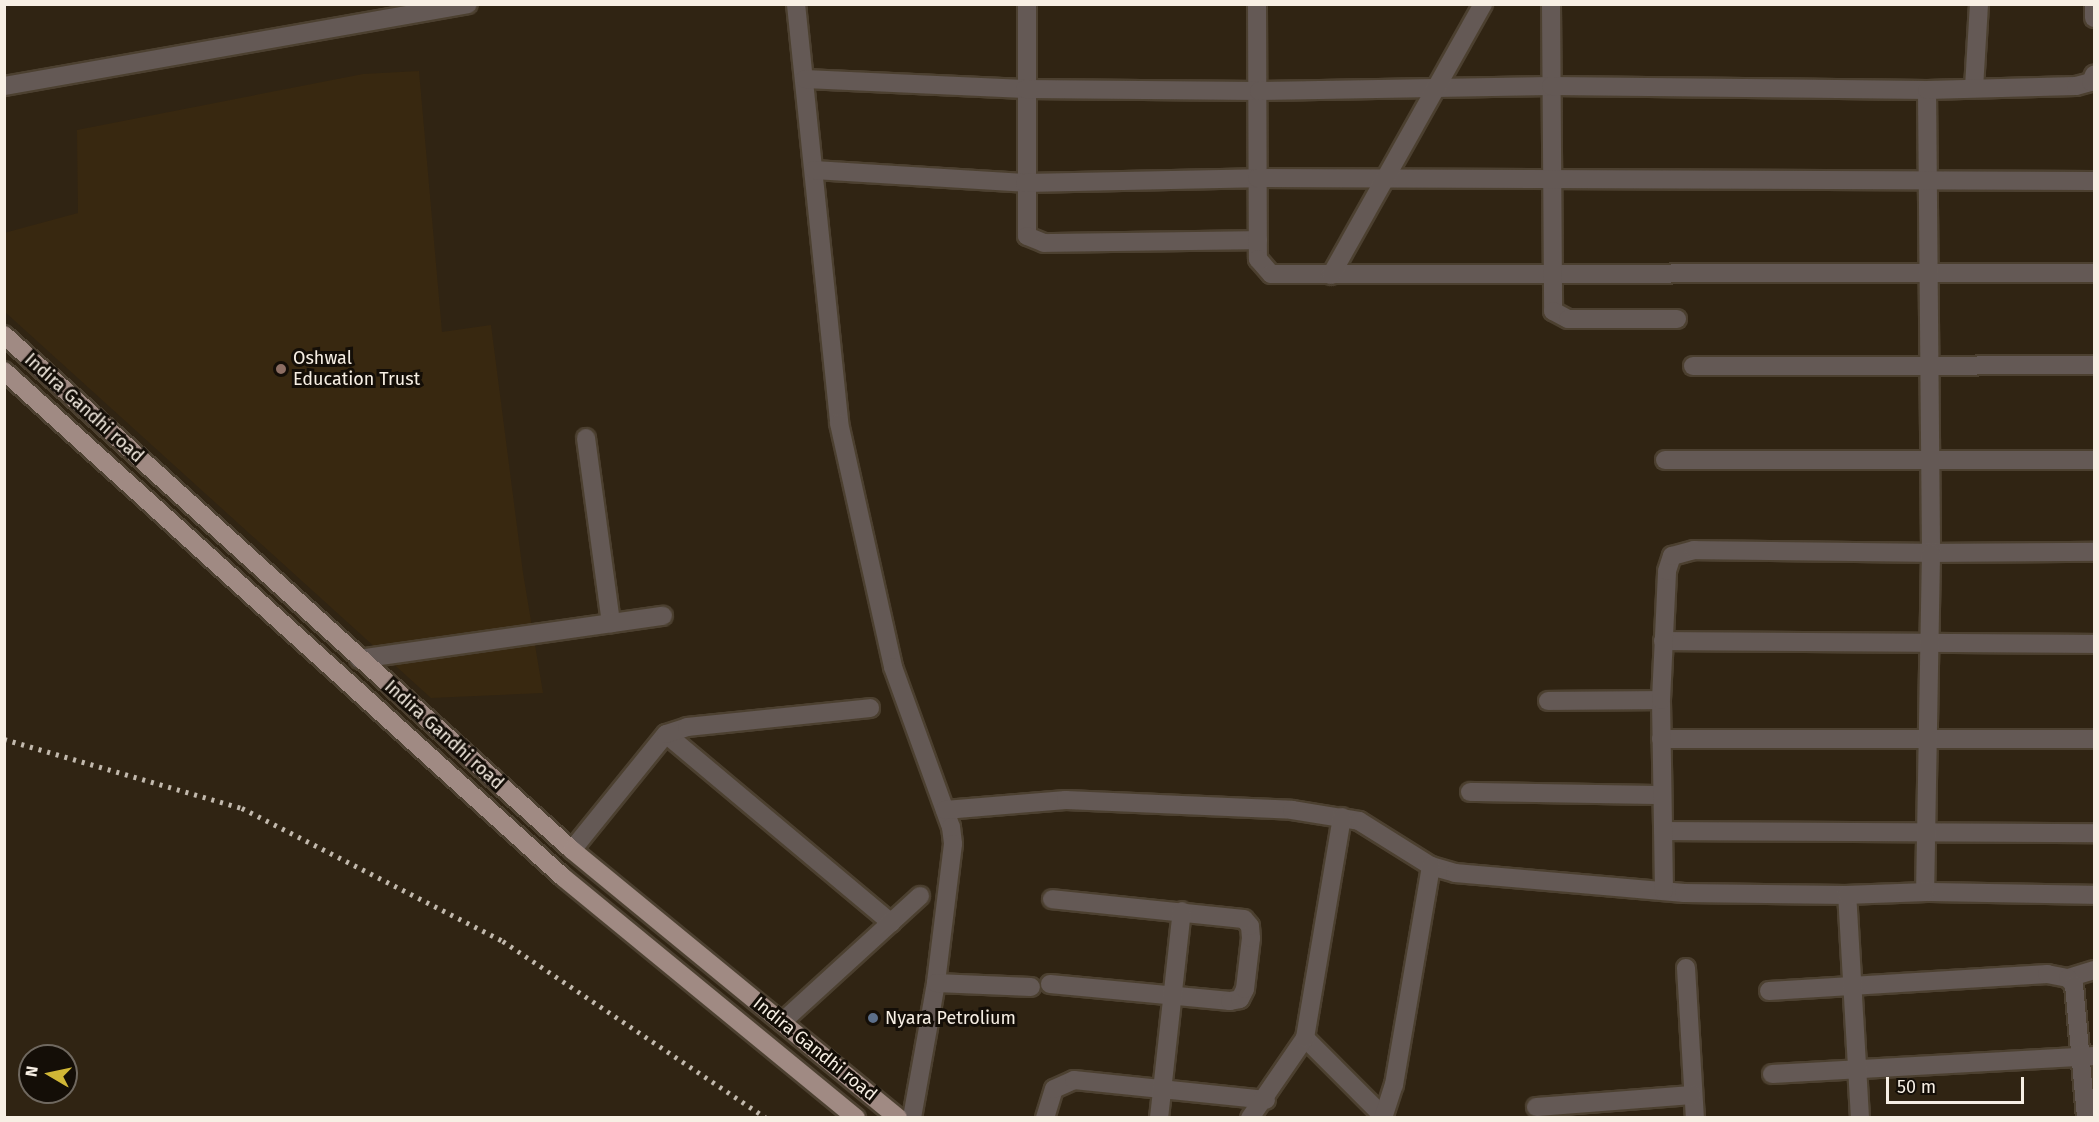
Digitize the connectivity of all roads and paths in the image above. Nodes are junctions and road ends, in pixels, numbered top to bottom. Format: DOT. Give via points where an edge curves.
graph roads {
  1 [pos="468,4"];
  2 [pos="796,4"];
  3 [pos="1027,4"];
  4 [pos="1257,4"];
  5 [pos="1483,4"];
  6 [pos="1551,4"];
  7 [pos="1979,4"];
  8 [pos="2094,4"];
  9 [pos="2094,18"];
  10 [pos="2094,75"];
  11 [pos="805,79"];
  12 [pos="4,86"];
  13 [pos="1551,86"];
  14 [pos="1437,87"];
  15 [pos="1974,88"];
  16 [pos="1025,89"];
  17 [pos="1927,90"];
  18 [pos="1259,91"];
  19 [pos="814,170"];
  20 [pos="1257,178"];
  21 [pos="1386,178"];
  22 [pos="1926,179"];
  23 [pos="1552,181"];
  24 [pos="2094,181"];
  25 [pos="1025,183"];
  26 [pos="1258,240"];
  27 [pos="1927,273"];
  28 [pos="2094,273"];
  29 [pos="1331,275"];
  30 [pos="1550,276"];
  31 [pos="1677,319"];
  32 [pos="4,335"];
  33 [pos="2094,364"];
  34 [pos="1693,366"];
  35 [pos="1928,366"];
  36 [pos="4,371"];
  37 [pos="586,438"];
  38 [pos="1665,460"];
  39 [pos="1929,460"];
  40 [pos="2094,460"];
  41 [pos="2094,552"];
  42 [pos="1931,553"];
  43 [pos="663,616"];
  44 [pos="611,623"];
  45 [pos="1663,641"];
  46 [pos="1929,642"];
  47 [pos="2094,644"];
  48 [pos="359,659"];
  49 [pos="1661,700"];
  50 [pos="1548,701"];
  51 [pos="870,708"];
  52 [pos="666,734"];
  53 [pos="1661,739"];
  54 [pos="2094,739"];
  55 [pos="1927,740"];
  56 [pos="1470,792"];
  57 [pos="1662,795"];
  58 [pos="945,810"];
  59 [pos="1342,817"];
  60 [pos="1663,831"];
  61 [pos="2094,833"];
  62 [pos="1926,835"];
  63 [pos="572,850"];
  64 [pos="1431,866"];
  65 [pos="1664,891"];
  66 [pos="1925,892"];
  67 [pos="1847,895"];
  68 [pos="2094,895"];
  69 [pos="920,896"];
  70 [pos="1052,899"];
  71 [pos="1182,912"];
  72 [pos="891,923"];
  73 [pos="1686,968"];
  74 [pos="2094,970"];
  75 [pos="2068,978"];
  76 [pos="936,983"];
  77 [pos="1050,984"];
  78 [pos="1852,985"];
  79 [pos="1031,987"];
  80 [pos="1769,991"];
  81 [pos="1172,995"];
  82 [pos="782,1022"];
  83 [pos="1305,1038"];
  84 [pos="2088,1056"];
  85 [pos="1854,1070"];
  86 [pos="1772,1074"];
  87 [pos="1162,1089"];
  88 [pos="1693,1095"];
  89 [pos="1266,1100"];
  90 [pos="1536,1107"];
  91 [pos="1384,1117"];
  92 [pos="856,1118"];
  93 [pos="898,1118"];
  94 [pos="912,1118"];
  95 [pos="1046,1118"];
  96 [pos="1159,1118"];
  97 [pos="1250,1118"];
  98 [pos="1695,1118"];
  99 [pos="1860,1118"];
  100 [pos="2086,1118"];
  1 -- 12 [label="street"];
  2 -- 11 [label="street"];
  3 -- 16 [label="street"];
  4 -- 18 [label="street"];
  5 -- 14 [label="street"];
  6 -- 13 [label="street"];
  7 -- 15 [label="street"];
  8 -- 9 [label="street"];
  10 -- 15 [label="street" via="2091,82 2076,86"];
  11 -- 16 [label="street"];
  11 -- 19 [label="street"];
  13 -- 14 [label="street"];
  13 -- 17 [label="street"];
  13 -- 23 [label="street"];
  14 -- 18 [label="street"];
  14 -- 21 [label="street"];
  15 -- 17 [label="street"];
  16 -- 18 [label="street"];
  16 -- 25 [label="street"];
  17 -- 22 [label="street"];
  18 -- 20 [label="street"];
  19 -- 25 [label="street"];
  19 -- 58 [label="street" via="839,423 893,667"];
  20 -- 21 [label="street"];
  20 -- 25 [label="street"];
  20 -- 26 [label="street"];
  21 -- 23 [label="street"];
  21 -- 29 [label="street"];
  22 -- 23 [label="street"];
  22 -- 24 [label="street"];
  22 -- 27 [label="street"];
  23 -- 30 [label="street"];
  25 -- 26 [label="street" via="1024,225 1034,242"];
  26 -- 29 [label="street" via="1258,260 1271,274"];
  27 -- 28 [label="street"];
  27 -- 30 [label="street"];
  27 -- 35 [label="street"];
  29 -- 30 [label="street"];
  30 -- 31 [label="street" via="1553,311 1560,318"];
  32 -- 48 [label="main road, Indira Gandhi road"];
  33 -- 35 [label="street"];
  34 -- 35 [label="street"];
  35 -- 39 [label="street"];
  36 -- 92 [label="main road, Indira Gandhi road" via="564,878"];
  37 -- 44 [label="street"];
  38 -- 39 [label="street"];
  39 -- 40 [label="street"];
  39 -- 42 [label="street"];
  41 -- 42 [label="street"];
  42 -- 45 [label="street" via="1682,551 1672,556 1666,571"];
  42 -- 46 [label="street"];
  43 -- 44 [label="street"];
  44 -- 48 [label="street"];
  45 -- 46 [label="street"];
  45 -- 49 [label="street"];
  46 -- 47 [label="street"];
  46 -- 55 [label="street"];
  48 -- 63 [label="main road, Indira Gandhi road"];
  49 -- 50 [label="street"];
  49 -- 53 [label="street"];
  51 -- 52 [label="street" via="687,728"];
  52 -- 63 [label="street"];
  52 -- 72 [label="street"];
  53 -- 55 [label="street"];
  53 -- 57 [label="street"];
  54 -- 55 [label="street"];
  55 -- 62 [label="street"];
  56 -- 57 [label="street"];
  57 -- 60 [label="street"];
  58 -- 59 [label="street" via="1066,800 1292,810"];
  58 -- 76 [label="street" via="953,844"];
  59 -- 64 [label="street" via="1370,827"];
  59 -- 83 [label="street"];
  60 -- 62 [label="street"];
  60 -- 65 [label="street"];
  61 -- 62 [label="street"];
  62 -- 66 [label="street"];
  63 -- 82 [label="main road, Indira Gandhi road"];
  64 -- 65 [label="street" via="1515,881"];
  64 -- 91 [label="street" via="1394,1085"];
  65 -- 67 [label="street"];
  66 -- 67 [label="street"];
  66 -- 68 [label="street"];
  67 -- 78 [label="street"];
  69 -- 72 [label="street"];
  70 -- 71 [label="street"];
  71 -- 81 [label="street"];
  71 -- 81 [label="street" via="1244,918 1250,926 1251,938 1245,989 1240,999 1230,1001"];
  72 -- 82 [label="street"];
  73 -- 88 [label="street"];
  74 -- 75 [label="street"];
  75 -- 78 [label="street" via="2047,974"];
  75 -- 84 [label="street" via="2074,986"];
  76 -- 79 [label="street"];
  76 -- 94 [label="street"];
  77 -- 81 [label="street"];
  78 -- 80 [label="street"];
  78 -- 85 [label="street"];
  81 -- 87 [label="street"];
  82 -- 93 [label="main road, Indira Gandhi road"];
  83 -- 89 [label="street"];
  83 -- 91 [label="street"];
  84 -- 85 [label="street"];
  84 -- 100 [label="street"];
  85 -- 86 [label="street"];
  85 -- 99 [label="street"];
  87 -- 89 [label="street"];
  87 -- 95 [label="street" via="1063,1082 1049,1098"];
  87 -- 96 [label="street"];
  88 -- 90 [label="street"];
  88 -- 98 [label="street"];
  89 -- 97 [label="street"];
}
